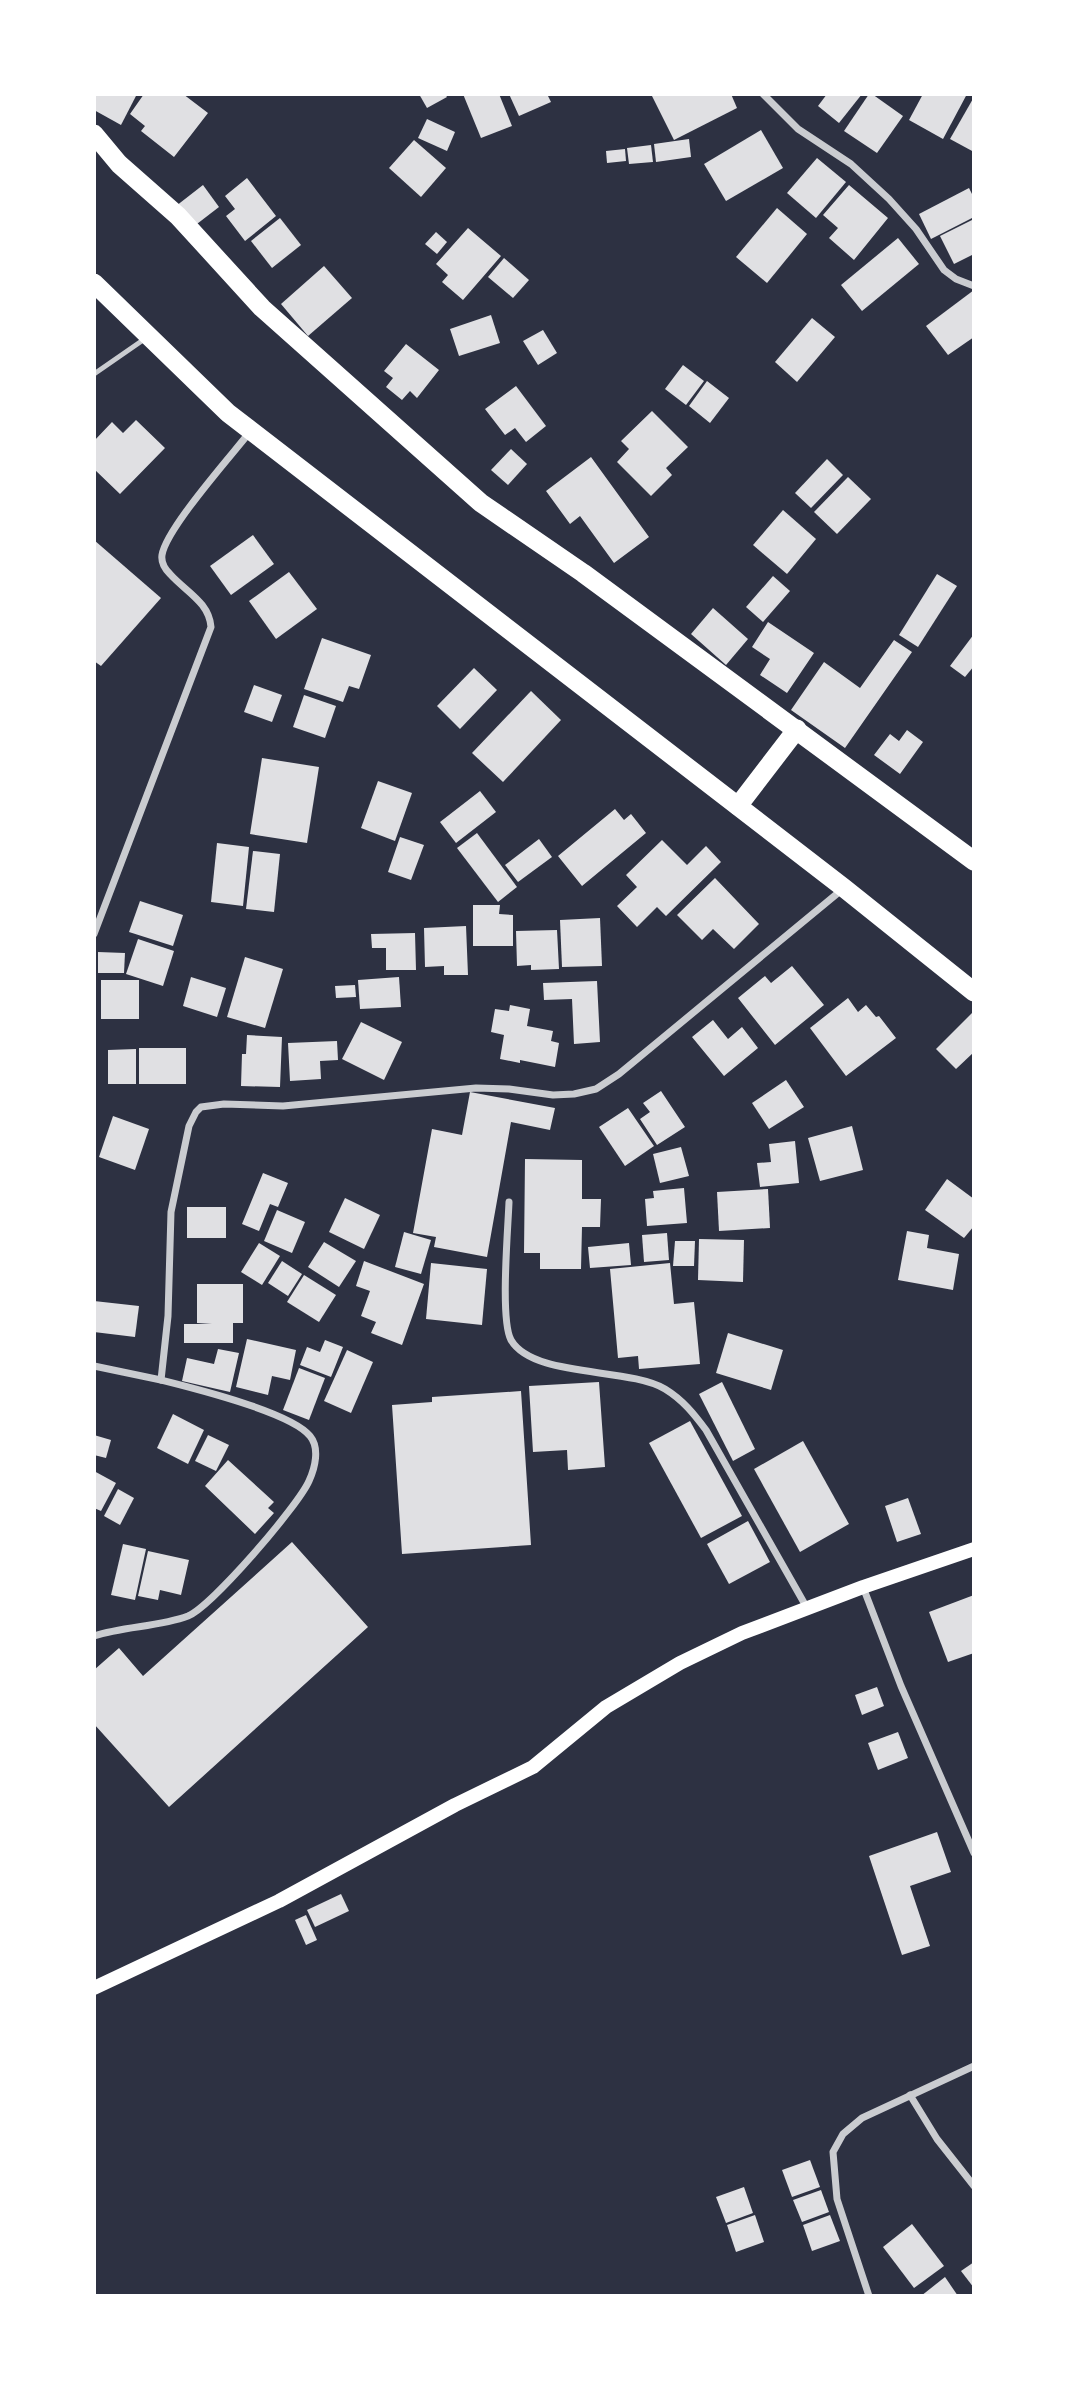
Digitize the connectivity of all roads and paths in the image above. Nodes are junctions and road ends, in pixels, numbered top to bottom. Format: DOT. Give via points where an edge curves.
graph roads {
  1 [pos="763,94"];
  2 [pos="94,134"];
  3 [pos="94,284"];
  4 [pos="974,286"];
  5 [pos="149,336"];
  6 [pos="94,374"];
  7 [pos="251,431"];
  8 [pos="797,729"];
  9 [pos="738,806"];
  10 [pos="974,861"];
  11 [pos="844,888"];
  12 [pos="94,934"];
  13 [pos="974,992"];
  14 [pos="509,1202"];
  15 [pos="94,1366"];
  16 [pos="161,1380"];
  17 [pos="974,1549"];
  18 [pos="863,1587"];
  19 [pos="807,1608"];
  20 [pos="94,1636"];
  21 [pos="974,1853"];
  22 [pos="94,1988"];
  23 [pos="974,2066"];
  24 [pos="910,2095"];
  25 [pos="974,2186"];
  26 [pos="869,2295"];
  1 -- 4 [label="street" via="799,129 851,164 889,199 944,270"];
  2 -- 8 [label="highway" via="262,308 481,503"];
  3 -- 5 [label="highway"];
  5 -- 6 [label="lane"];
  5 -- 7 [label="highway"];
  7 -- 9 [label="highway"];
  7 -- 12 [label="street" via="172,533 162,555 165,570 207,611 211,628"];
  8 -- 9 [label="highway"];
  8 -- 10 [label="highway"];
  9 -- 11 [label="highway"];
  11 -- 13 [label="highway"];
  11 -- 16 [label="street" via="596,1089 553,1095 477,1088 283,1106 201,1107 189,1126 171,1212"];
  14 -- 19 [label="street" via="505,1320 511,1340 523,1352 557,1366 664,1388 688,1406"];
  15 -- 16 [label="street"];
  16 -- 20 [label="street" via="220,1395 294,1423 309,1434 316,1458 309,1482 273,1533 199,1608 190,1615"];
  17 -- 18 [label="main road"];
  18 -- 19 [label="main road"];
  18 -- 21 [label="street"];
  19 -- 22 [label="main road" via="680,1663 606,1707 533,1767 279,1901"];
  23 -- 24 [label="street"];
  24 -- 25 [label="street"];
  24 -- 26 [label="street" via="862,2118 843,2134 833,2152 837,2199"];
}
